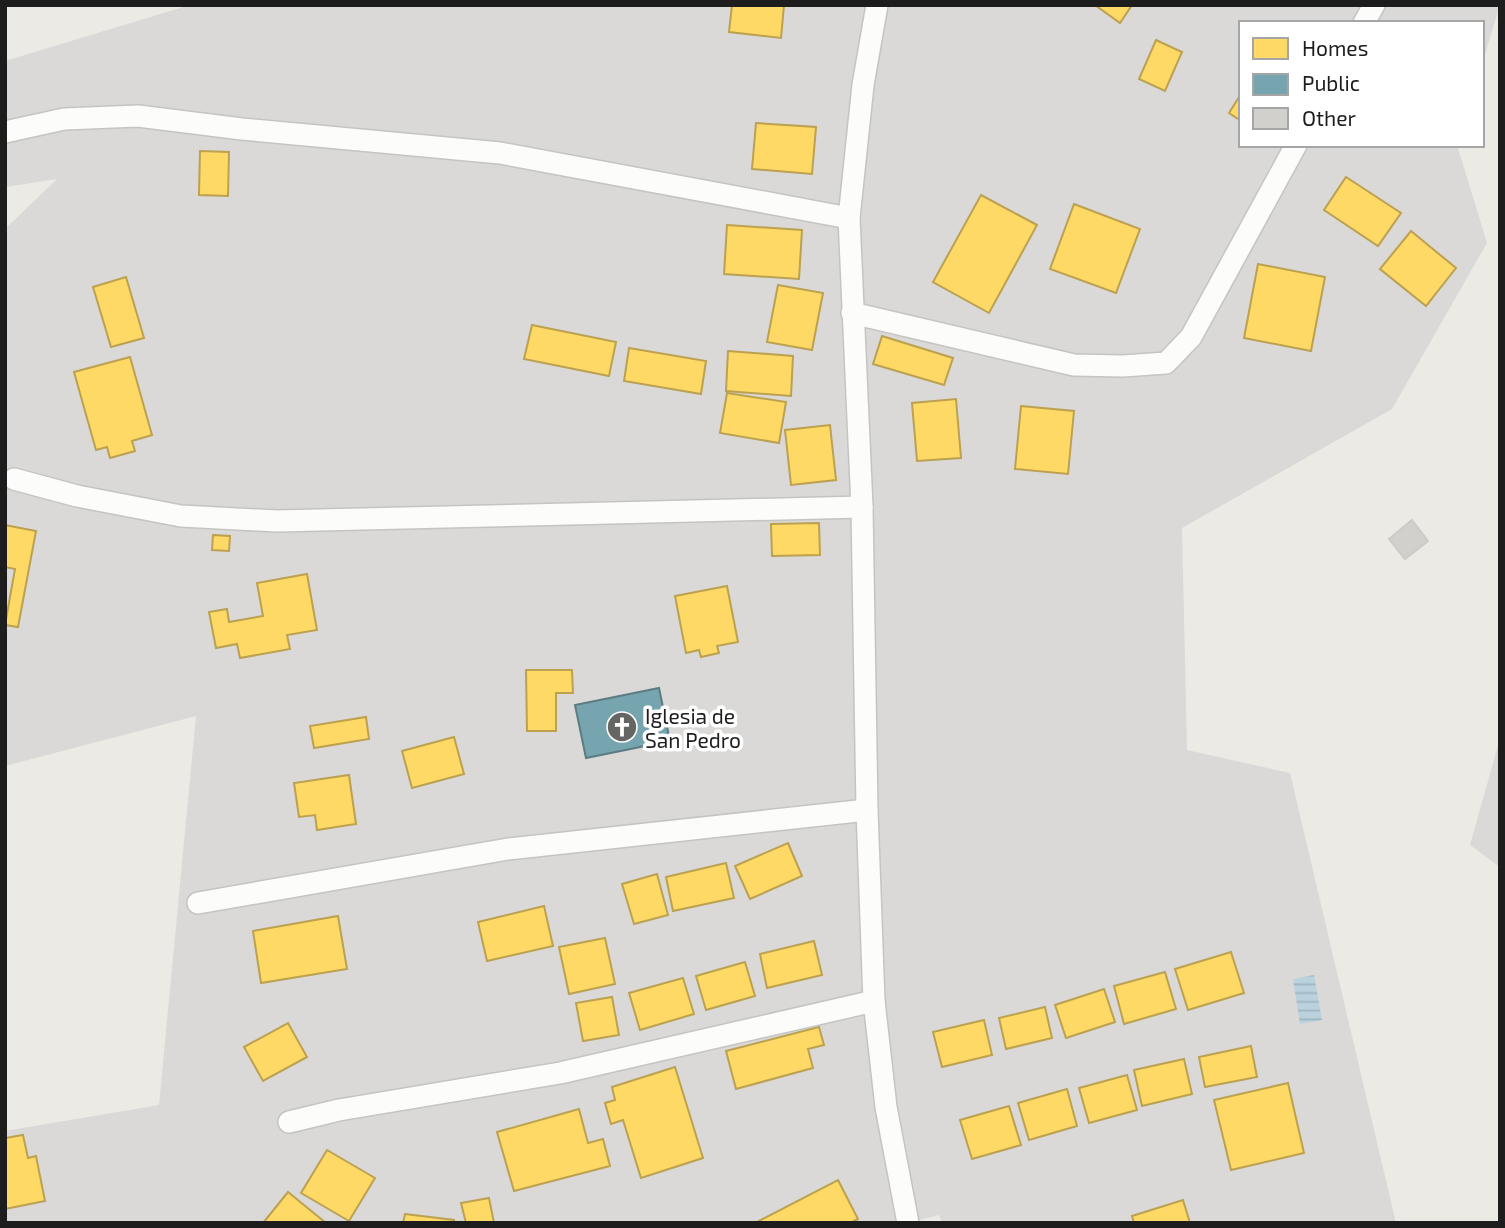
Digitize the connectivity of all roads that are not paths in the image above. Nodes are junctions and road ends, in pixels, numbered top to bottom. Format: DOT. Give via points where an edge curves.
graph roads {
  1 [pos="877,5"];
  2 [pos="1374,5"];
  3 [pos="1365,21"];
  4 [pos="5,132"];
  5 [pos="1295,147"];
  6 [pos="849,218"];
  7 [pos="852,313"];
  8 [pos="14,479"];
  9 [pos="862,507"];
  10 [pos="867,810"];
  11 [pos="198,903"];
  12 [pos="874,1001"];
  13 [pos="289,1122"];
  14 [pos="908,1223"];
  1 -- 6 [label="street"];
  2 -- 3 [label="street"];
  4 -- 6 [label="street" via="64,119 138,116 499,153"];
  5 -- 7 [label="street" via="1191,337 1166,363 1074,365"];
  6 -- 7 [label="street"];
  7 -- 9 [label="street"];
  8 -- 9 [label="street" via="181,516 277,521"];
  9 -- 10 [label="street"];
  10 -- 11 [label="street" via="508,849"];
  10 -- 12 [label="street"];
  12 -- 13 [label="street" via="560,1073"];
  12 -- 14 [label="street" via="886,1107"];
}
